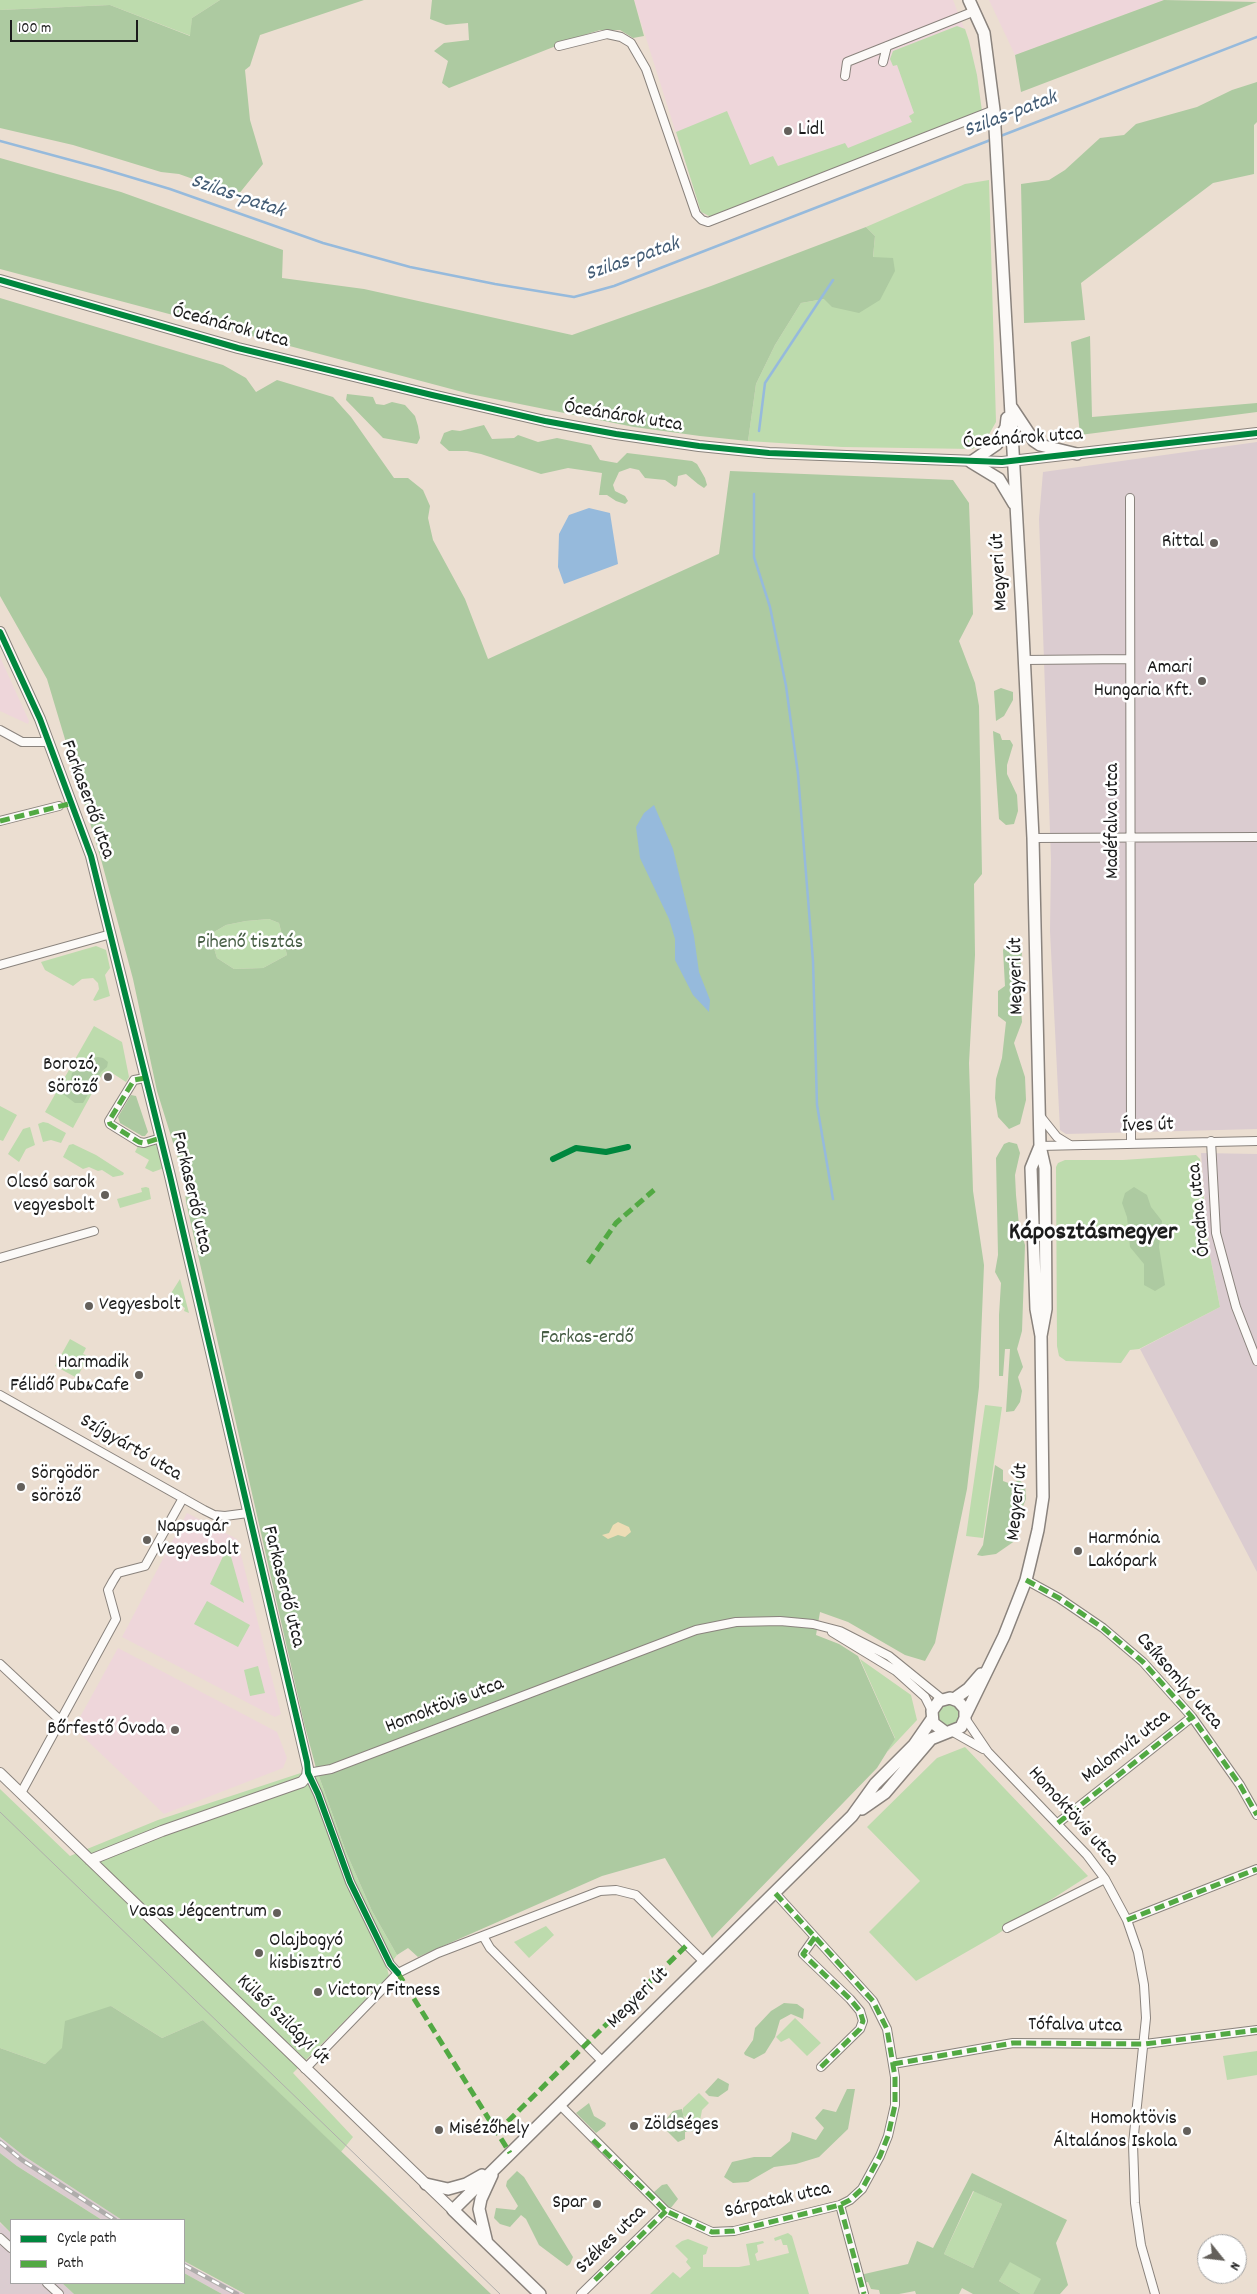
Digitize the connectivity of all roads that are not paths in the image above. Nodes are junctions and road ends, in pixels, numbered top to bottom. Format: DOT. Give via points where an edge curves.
graph roads {
  1 [pos="969,0"];
  2 [pos="975,12"];
  3 [pos="559,46"];
  4 [pos="887,46"];
  5 [pos="883,62"];
  6 [pos="845,76"];
  7 [pos="995,115"];
  8 [pos="0,280"];
  9 [pos="1010,406"];
  10 [pos="1257,433"];
  11 [pos="1078,454"];
  12 [pos="1013,461"];
  13 [pos="971,462"];
  14 [pos="1130,498"];
  15 [pos="1016,516"];
  16 [pos="0,632"];
  17 [pos="1129,659"];
  18 [pos="1024,660"];
  19 [pos="0,730"];
  20 [pos="48,742"];
  21 [pos="59,806"];
  22 [pos="0,821"];
  23 [pos="1131,837"];
  24 [pos="1257,837"];
  25 [pos="1033,838"];
  26 [pos="111,934"];
  27 [pos="0,965"];
  28 [pos="145,1078"];
  29 [pos="1041,1117"];
  30 [pos="161,1138"];
  31 [pos="1211,1140"];
  32 [pos="1257,1141"];
  33 [pos="1131,1144"];
  34 [pos="1040,1146"];
  35 [pos="1072,1146"];
  36 [pos="94,1231"];
  37 [pos="0,1258"];
  38 [pos="1257,1361"];
  39 [pos="0,1395"];
  40 [pos="183,1498"];
  41 [pos="248,1513"];
  42 [pos="1026,1580"];
  43 [pos="822,1626"];
  44 [pos="0,1664"];
  45 [pos="991,1664"];
  46 [pos="948,1699"];
  47 [pos="932,1715"];
  48 [pos="965,1716"];
  49 [pos="1192,1717"];
  50 [pos="61,1721"];
  51 [pos="949,1732"];
  52 [pos="988,1752"];
  53 [pos="0,1773"];
  54 [pos="308,1773"];
  55 [pos="21,1793"];
  56 [pos="1257,1814"];
  57 [pos="852,1816"];
  58 [pos="1058,1824"];
  59 [pos="90,1860"];
  60 [pos="1257,1869"];
  61 [pos="1105,1879"];
  62 [pos="774,1893"];
  63 [pos="1128,1920"];
  64 [pos="1007,1928"];
  65 [pos="483,1936"];
  66 [pos="815,1937"];
  67 [pos="704,1961"];
  68 [pos="398,1973"];
  69 [pos="880,2014"];
  70 [pos="862,2017"];
  71 [pos="1257,2030"];
  72 [pos="1145,2044"];
  73 [pos="603,2062"];
  74 [pos="893,2064"];
  75 [pos="821,2067"];
  76 [pos="305,2069"];
  77 [pos="560,2105"];
  78 [pos="495,2168"];
  79 [pos="426,2184"];
  80 [pos="840,2205"];
  81 [pos="453,2210"];
  82 [pos="666,2211"];
  83 [pos="0,2238"];
  84 [pos="487,2243"];
  85 [pos="10,2247"];
  86 [pos="48,2284"];
  87 [pos="59,2294"];
  88 [pos="540,2294"];
  89 [pos="581,2294"];
  90 [pos="864,2294"];
  91 [pos="1154,2294"];
  1 -- 2 [label="main road, Megyeri út"];
  2 -- 4 [label="street"];
  2 -- 7 [label="main road, Megyeri út" via="988,53"];
  3 -- 7 [label="street" via="607,34 621,37 635,48 646,69 696,214 706,222"];
  4 -- 5 [label="street"];
  4 -- 6 [label="street" via="847,62"];
  7 -- 9 [label="main road, Megyeri út"];
  8 -- 13 [label="street, Óceánárok utca" via="238,348 545,421 651,440 769,453"];
  9 -- 11 [label="main road" via="1034,441"];
  9 -- 12 [label="main road, Megyeri út"];
  9 -- 13 [label="main road" via="1001,439"];
  10 -- 11 [label="street, Óceánárok utca"];
  11 -- 12 [label="street, Óceánárok utca"];
  12 -- 13 [label="street, Óceánárok utca"];
  12 -- 15 [label="main road, Megyeri út"];
  13 -- 15 [label="main road" via="999,479 1013,502"];
  14 -- 17 [label="street, Madéfalva utca"];
  15 -- 18 [label="main road, Megyeri út"];
  16 -- 20 [label="street, Farkaserdő utca"];
  17 -- 18 [label="street"];
  17 -- 23 [label="street, Madéfalva utca"];
  18 -- 25 [label="main road, Megyeri út"];
  19 -- 20 [label="street" via="22,742"];
  20 -- 26 [label="street, Farkaserdő utca" via="91,856"];
  21 -- 22 [label="street"];
  23 -- 24 [label="street"];
  23 -- 25 [label="street"];
  23 -- 33 [label="street, Madéfalva utca"];
  25 -- 29 [label="main road, Megyeri út"];
  26 -- 27 [label="street"];
  26 -- 28 [label="street, Farkaserdő utca"];
  28 -- 30 [label="street, Farkaserdő utca"];
  28 -- 30 [label="street" via="134,1080 109,1121 139,1142"];
  29 -- 34 [label="main road, Megyeri út"];
  29 -- 35 [label="street" via="1056,1137"];
  30 -- 41 [label="street, Farkaserdő utca"];
  31 -- 32 [label="street, Íves út"];
  31 -- 33 [label="street, Íves út"];
  31 -- 38 [label="street, Óradna utca" via="1216,1233 1229,1287"];
  33 -- 35 [label="street, Íves út"];
  34 -- 35 [label="street, Íves út"];
  34 -- 42 [label="main road, Megyeri út" via="1031,1168 1036,1309 1041,1336 1043,1497"];
  36 -- 37 [label="street"];
  39 -- 40 [label="street, Szíjgyártó utca"];
  40 -- 41 [label="street, Szíjgyártó utca" via="214,1515"];
  40 -- 50 [label="street" via="145,1566 118,1573 108,1590 116,1619"];
  41 -- 54 [label="street, Farkaserdő utca"];
  42 -- 45 [label="main road, Megyeri út"];
  42 -- 49 [label="street, Csíksomlyó utca" via="1119,1639"];
  43 -- 46 [label="street, Homoktövis utca" via="875,1647"];
  43 -- 47 [label="street, Homoktövis utca" via="896,1671 925,1697"];
  43 -- 54 [label="street, Homoktövis utca" via="756,1620 696,1630 331,1769"];
  44 -- 50 [label="street"];
  45 -- 46 [label="main road, Megyeri út" via="968,1689"];
  45 -- 48 [label="main road, Megyeri út"];
  46 -- 47 [label="main road, Megyeri út" via="936,1704"];
  46 -- 48 [label="main road" via="962,1704"];
  47 -- 51 [label="main road" via="936,1727"];
  47 -- 57 [label="main road, Megyeri út" via="914,1744 875,1784"];
  48 -- 51 [label="main road, Megyeri út" via="961,1727"];
  48 -- 52 [label="street, Homoktövis utca"];
  49 -- 56 [label="street, Csíksomlyó utca"];
  49 -- 58 [label="street, Malomvíz utca"];
  50 -- 55 [label="street"];
  51 -- 52 [label="street, Homoktövis utca"];
  51 -- 57 [label="main road, Megyeri út" via="931,1739 884,1793"];
  52 -- 58 [label="street, Homoktövis utca"];
  53 -- 55 [label="street, Külső Szilágyi út"];
  54 -- 59 [label="street, Homoktövis utca" via="302,1782"];
  54 -- 68 [label="street" via="350,1882 390,1964"];
  55 -- 59 [label="street, Külső Szilágyi út"];
  57 -- 62 [label="main road, Megyeri út"];
  58 -- 61 [label="street, Homoktövis utca"];
  59 -- 76 [label="street, Külső Szilágyi út"];
  60 -- 63 [label="street"];
  61 -- 63 [label="street, Homoktövis utca"];
  61 -- 64 [label="street"];
  62 -- 66 [label="street, Sárpatak utca"];
  62 -- 67 [label="main road, Megyeri út"];
  63 -- 72 [label="street, Homoktövis utca" via="1144,1985"];
  65 -- 67 [label="street" via="594,1893 616,1890 636,1895"];
  65 -- 68 [label="street"];
  65 -- 73 [label="street" via="490,1948"];
  66 -- 69 [label="street, Sárpatak utca" via="873,2001"];
  66 -- 70 [label="street" via="803,1954 850,1999"];
  67 -- 73 [label="main road, Megyeri út"];
  68 -- 76 [label="street"];
  69 -- 70 [label="street"];
  69 -- 74 [label="street, Sárpatak utca" via="887,2030"];
  70 -- 75 [label="street" via="860,2029"];
  71 -- 72 [label="street, Tófalva utca"];
  72 -- 74 [label="street, Tófalva utca" via="1013,2043"];
  72 -- 91 [label="street, Homoktövis utca" via="1133,2179 1136,2222"];
  73 -- 77 [label="main road, Megyeri út"];
  74 -- 80 [label="street, Sárpatak utca" via="895,2105 888,2136 862,2190"];
  76 -- 79 [label="street, Külső Szilágyi út"];
  77 -- 78 [label="main road, Megyeri út"];
  77 -- 82 [label="street, Sárpatak utca"];
  78 -- 79 [label="main road" via="458,2187"];
  78 -- 81 [label="main road, Megyeri út"];
  78 -- 84 [label="main road" via="479,2209"];
  79 -- 81 [label="street, Külső Szilágyi út"];
  80 -- 82 [label="street, Sárpatak utca" via="734,2231 712,2232"];
  80 -- 90 [label="street"];
  81 -- 84 [label="main road, Külső Szilágyi út"];
  82 -- 89 [label="street, Székes utca"];
  83 -- 85 [label="street"];
  84 -- 88 [label="main road, Külső Szilágyi út"];
  86 -- 87 [label="street"];
}
